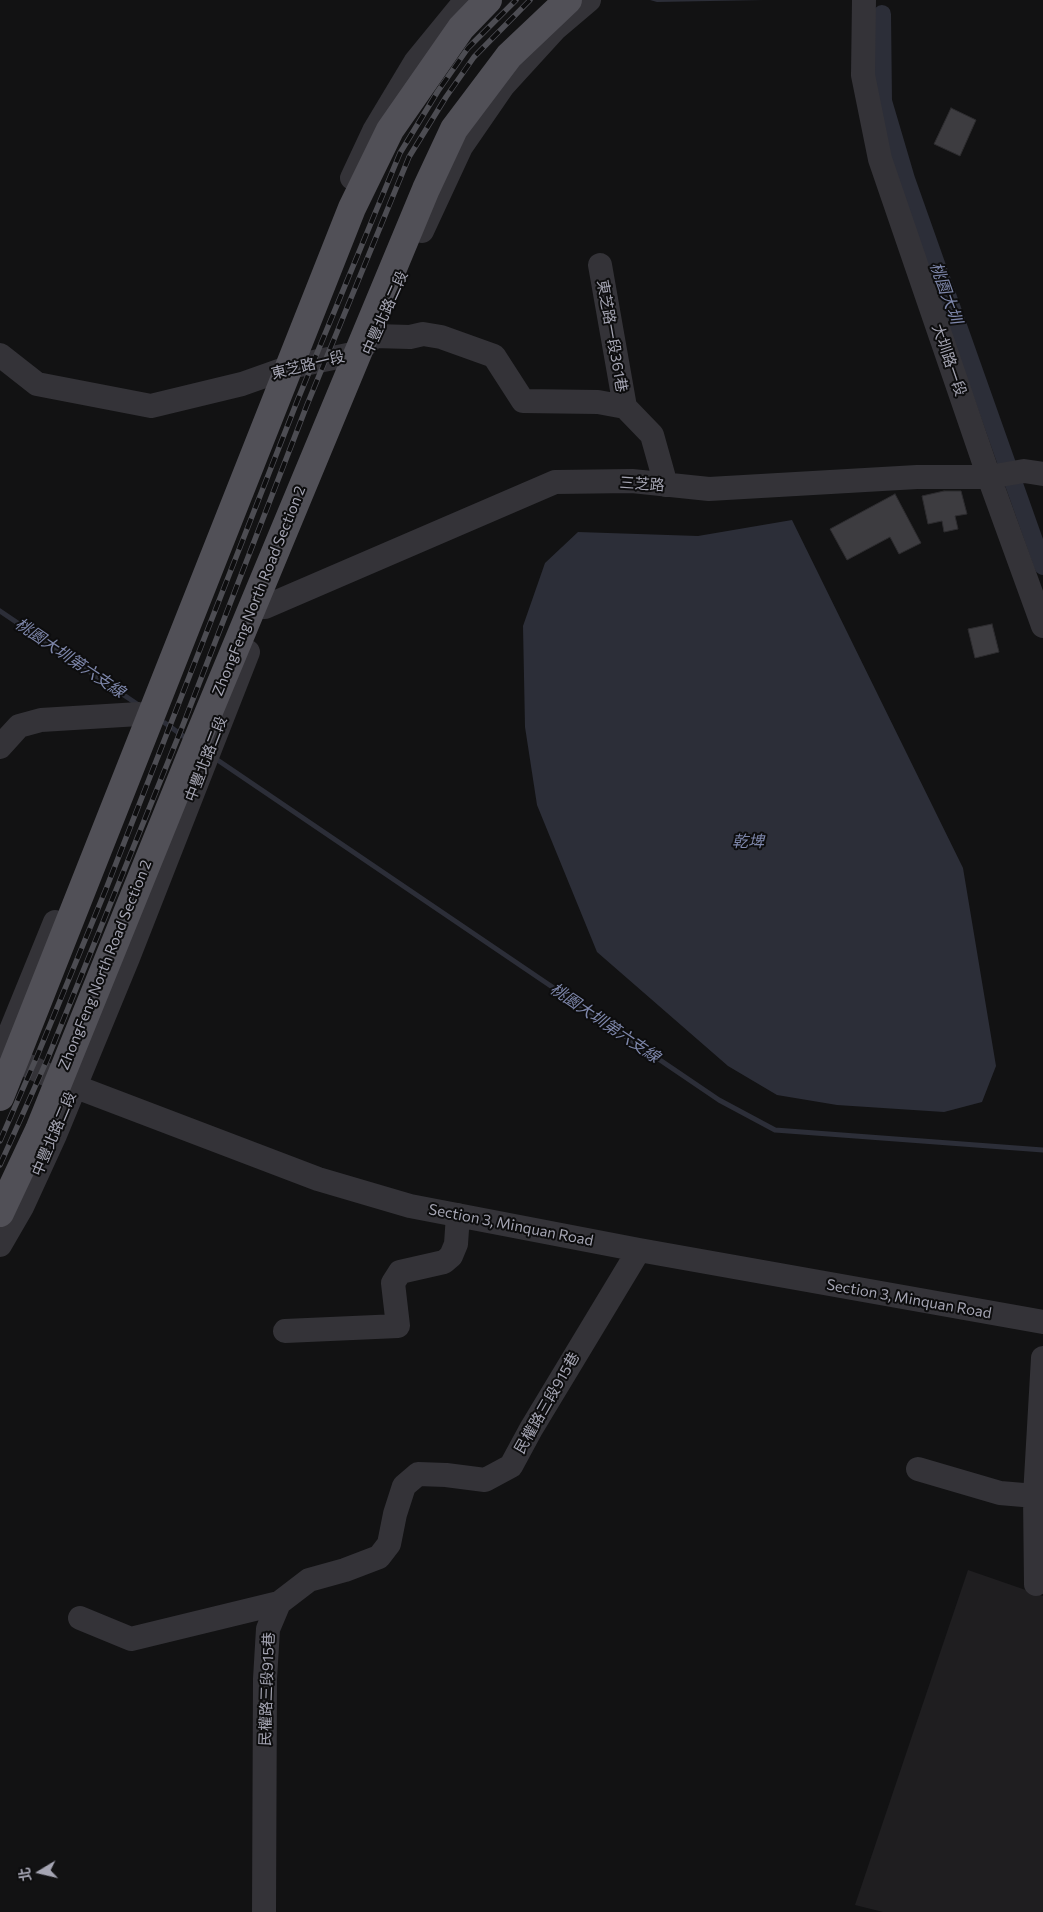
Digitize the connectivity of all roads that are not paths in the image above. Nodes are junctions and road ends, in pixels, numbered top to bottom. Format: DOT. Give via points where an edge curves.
graph roads {
  1 [pos="466,0"];
  2 [pos="488,0"];
  3 [pos="864,0"];
  4 [pos="576,2"];
  5 [pos="600,265"];
  6 [pos="366,345"];
  7 [pos="0,355"];
  8 [pos="281,370"];
  9 [pos="625,407"];
  10 [pos="1013,474"];
  11 [pos="666,485"];
  12 [pos="266,607"];
  13 [pos="1043,626"];
  14 [pos="139,714"];
  15 [pos="0,747"];
  16 [pos="4,1057"];
  17 [pos="66,1083"];
  18 [pos="0,1097"];
  19 [pos="0,1213"];
  20 [pos="458,1215"];
  21 [pos="0,1245"];
  22 [pos="639,1250"];
  23 [pos="1043,1322"];
  24 [pos="285,1331"];
  25 [pos="1043,1358"];
  26 [pos="918,1469"];
  27 [pos="1035,1496"];
  28 [pos="1036,1584"];
  29 [pos="279,1603"];
  30 [pos="80,1618"];
  31 [pos="264,1912"];
  1 -- 8 [label="street" via="416,61 374,131 334,219"];
  2 -- 8 [label="main road" via="461,28 390,130"];
  3 -- 10 [label="street, 大圳路一段" via="863,75 880,159"];
  4 -- 6 [label="main road, ZhongFeng North Road Section 2" via="509,56 454,129 426,189"];
  5 -- 9 [label="street, 東芝路一段361巷"];
  6 -- 8 [label="street, 東芝路一段"];
  6 -- 9 [label="street, 東芝路一段" via="432,335 494,356 523,400 598,402"];
  6 -- 12 [label="street, 中豐北路二段"];
  6 -- 17 [label="main road, ZhongFeng North Road Section 2"];
  7 -- 8 [label="street, 東芝路一段" via="37,384 151,406 242,384"];
  8 -- 14 [label="street"];
  8 -- 16 [label="main road"];
  9 -- 11 [label="street" via="652,435"];
  10 -- 11 [label="street, 三芝路" via="709,489"];
  10 -- 13 [label="street, 大圳路一段"];
  11 -- 12 [label="street, 三芝路" via="555,482"];
  12 -- 17 [label="street, 中豐北路二段" via="128,958"];
  14 -- 15 [label="street" via="41,720 18,726"];
  14 -- 16 [label="street"];
  16 -- 17 [label="street, Section 3, Minquan Road"];
  16 -- 18 [label="main road"];
  17 -- 19 [label="main road, ZhongFeng North Road Section 2" via="39,1130"];
  17 -- 20 [label="street, Section 3, Minquan Road" via="318,1179 410,1206"];
  17 -- 21 [label="street, 中豐北路二段" via="22,1207"];
  20 -- 22 [label="street, Section 3, Minquan Road"];
  20 -- 24 [label="street" via="452,1256 444,1262 400,1272 393,1283 398,1326"];
  22 -- 23 [label="street, Section 3, Minquan Road"];
  22 -- 29 [label="street, 民權路三段915巷" via="511,1466 485,1480 418,1474 404,1486 390,1544 379,1557 309,1580"];
  25 -- 27 [label="street"];
  26 -- 27 [label="street" via="1000,1493"];
  27 -- 28 [label="street"];
  29 -- 30 [label="street" via="131,1639"];
  29 -- 31 [label="street, 民權路三段915巷" via="268,1629 267,1646"];
}
